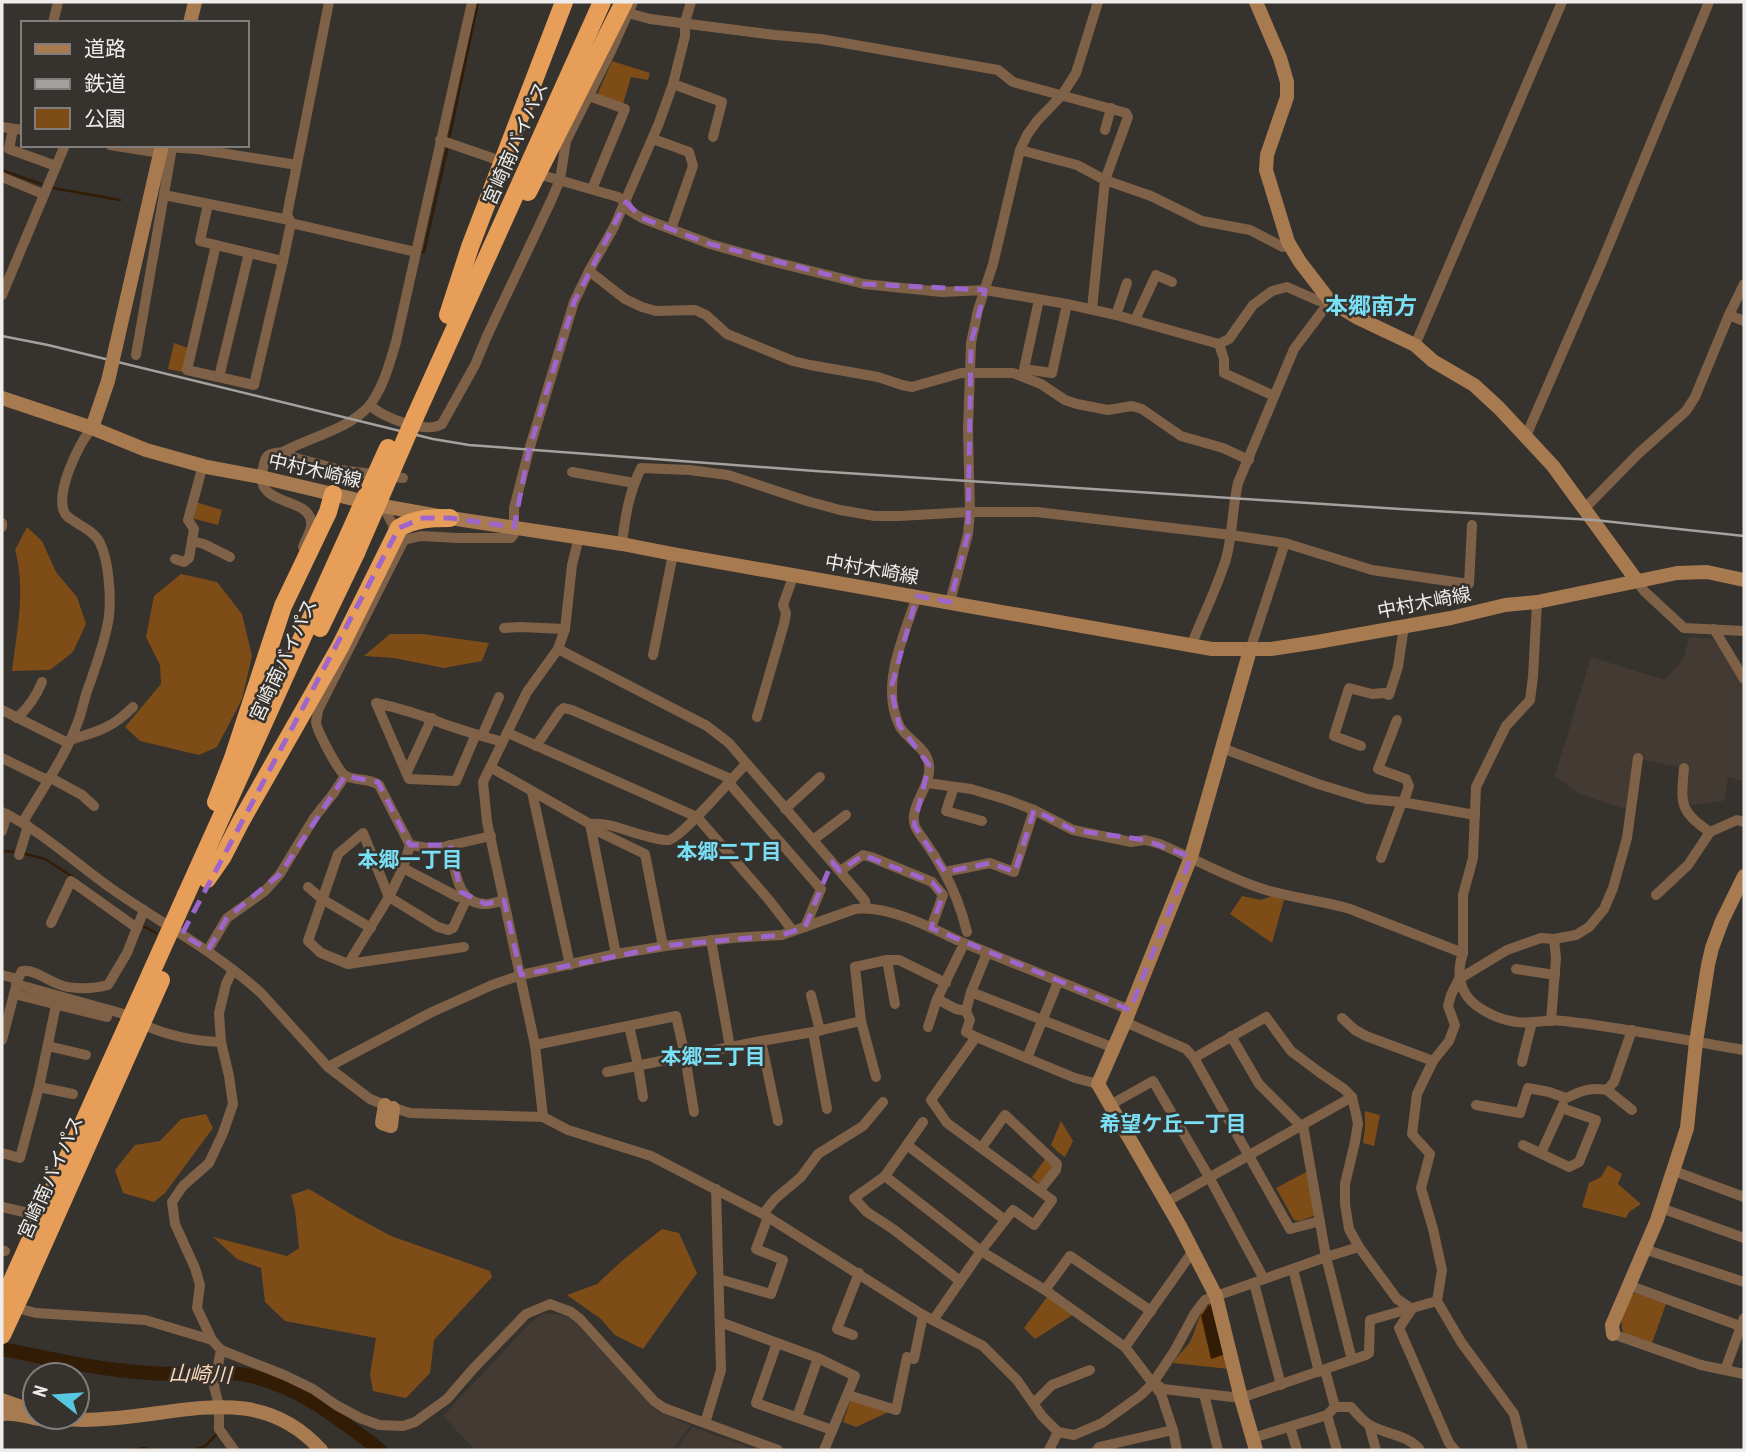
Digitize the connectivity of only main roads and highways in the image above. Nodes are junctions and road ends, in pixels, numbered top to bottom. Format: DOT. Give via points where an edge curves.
graph roads {
  1 [pos="565,2"];
  2 [pos="589,2"];
  3 [pos="601,2"];
  4 [pos="626,7"];
  5 [pos="448,315"];
  6 [pos="442,356"];
  7 [pos="409,416"];
  8 [pos="333,494"];
  9 [pos="450,518"];
  10 [pos="202,876"];
  11 [pos="15,1289"];
  12 [pos="2,1304"];
  13 [pos="2,1335"];
  1 -- 5 [label="highway"];
  2 -- 5 [label="highway, 宮崎南バイパス"];
  3 -- 6 [label="highway, 宮崎南バイパス"];
  4 -- 6 [label="highway"];
  5 -- 7 [label="highway, 宮崎南バイパス"];
  6 -- 7 [label="highway, 宮崎南バイパス"];
  7 -- 10 [label="highway, 宮崎南バイパス, bridge" via="359,512"];
  7 -- 10 [label="highway, 宮崎南バイパス, bridge" via="356,553"];
  8 -- 10 [label="highway" via="276,624 206,830"];
  9 -- 10 [label="highway" via="411,521 399,528 340,647 223,856"];
  10 -- 11 [label="highway, 宮崎南バイパス, bridge"];
  11 -- 12 [label="highway, 宮崎南バイパス"];
  11 -- 13 [label="highway, 宮崎南バイパス, bridge"];
}
